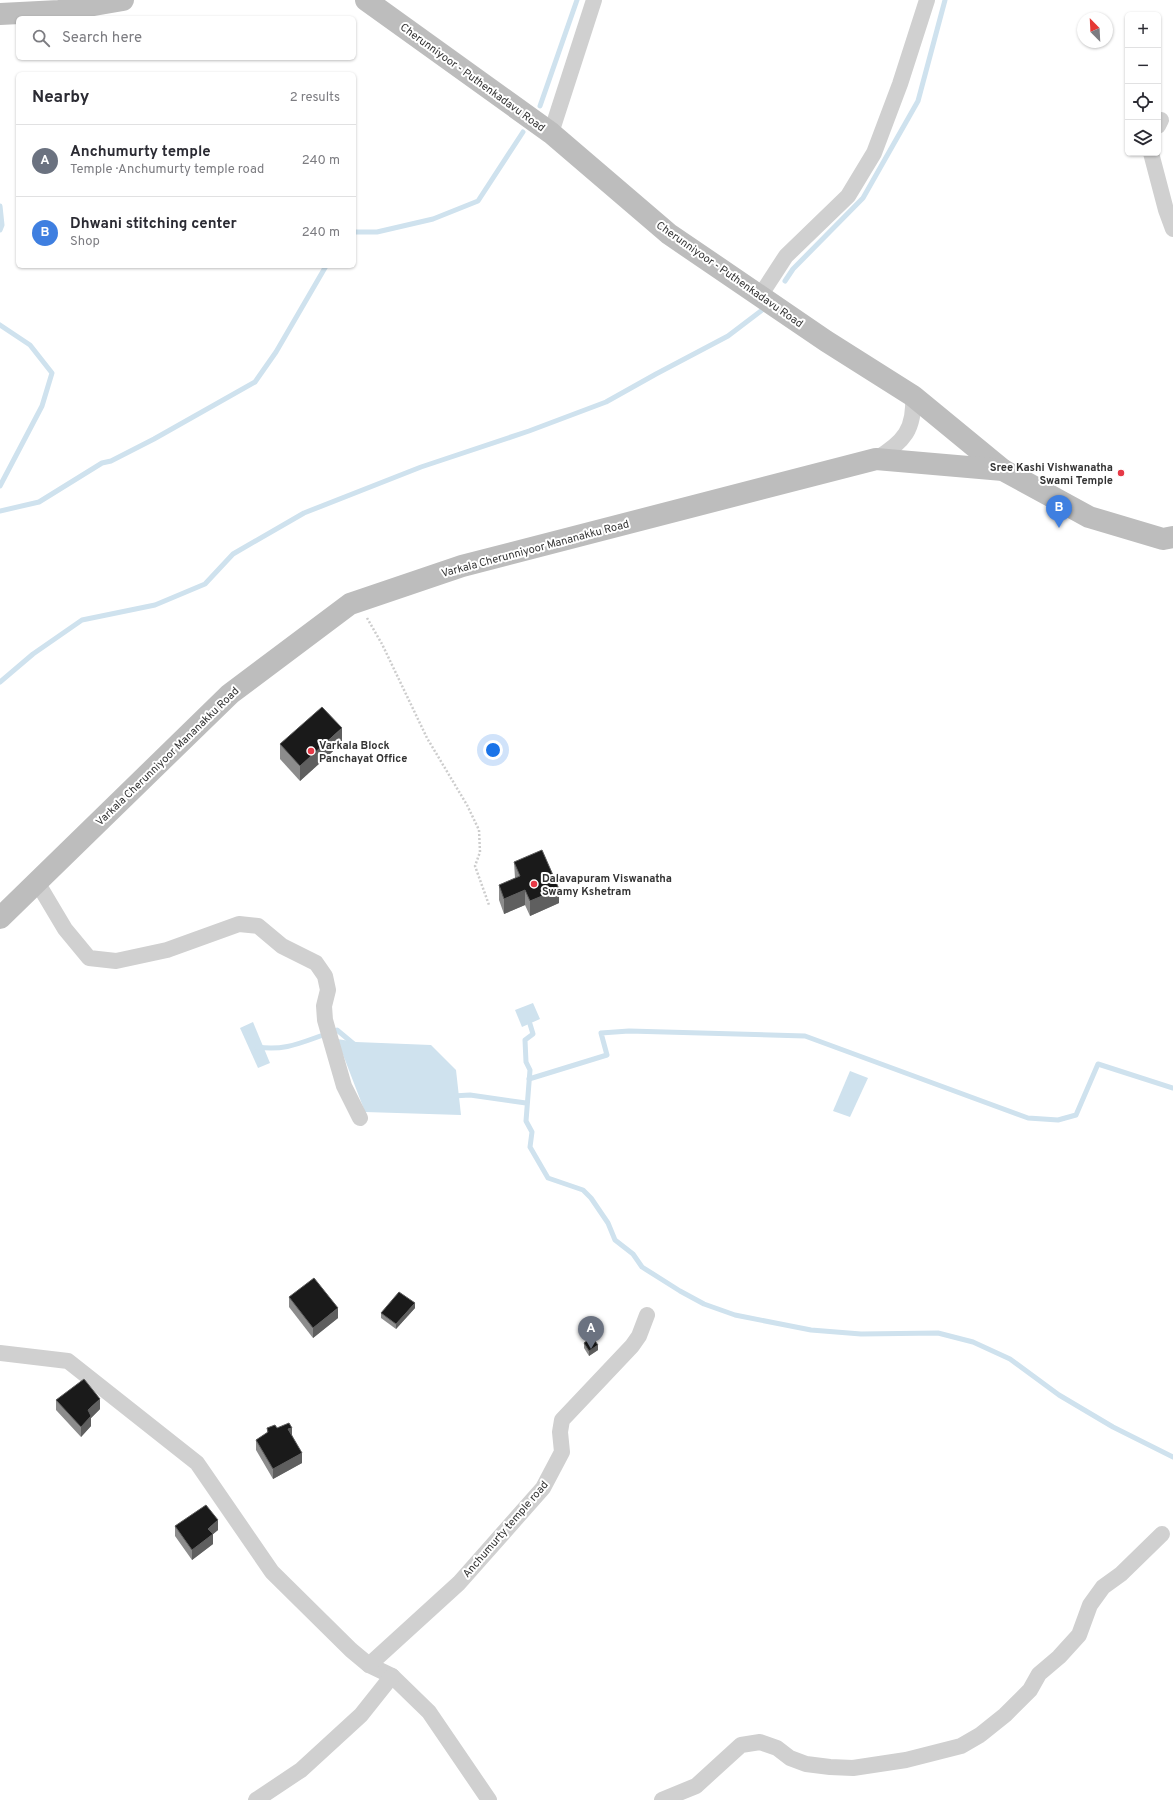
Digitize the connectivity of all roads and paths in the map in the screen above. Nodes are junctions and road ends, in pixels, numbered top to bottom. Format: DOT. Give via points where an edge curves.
graph roads {
  1 [pos="123,0"];
  2 [pos="366,0"];
  3 [pos="594,0"];
  4 [pos="927,0"];
  5 [pos="0,14"];
  6 [pos="551,133"];
  7 [pos="1152,156"];
  8 [pos="1173,229"];
  9 [pos="760,296"];
  10 [pos="913,396"];
  11 [pos="876,459"];
  12 [pos="1003,470"];
  13 [pos="1173,537"];
  14 [pos="359,601"];
  15 [pos="37,882"];
  16 [pos="489,905"];
  17 [pos="0,918"];
  18 [pos="360,1118"];
  19 [pos="647,1315"];
  20 [pos="0,1353"];
  21 [pos="1162,1534"];
  22 [pos="369,1666"];
  23 [pos="392,1676"];
  24 [pos="256,1800"];
  25 [pos="489,1800"];
  26 [pos="662,1800"];
  1 -- 5 [label="main road" via="59,11"];
  2 -- 6 [label="main road, Cherunniyoor - Puthenkadavu Road"];
  3 -- 6 [label="street"];
  4 -- 9 [label="street" via="874,153 848,196 786,256"];
  6 -- 9 [label="main road, Cherunniyoor - Puthenkadavu Road" via="669,234"];
  7 -- 8 [label="street"];
  9 -- 10 [label="main road, Cherunniyoor - Puthenkadavu Road"];
  10 -- 11 [label="street" via="912,422 903,438"];
  10 -- 12 [label="main road, Cherunniyoor - Puthenkadavu Road"];
  11 -- 12 [label="main road, Varkala Cherunniyoor Mananakku Road"];
  11 -- 14 [label="main road, Varkala Cherunniyoor Mananakku Road" via="462,566"];
  12 -- 13 [label="main road, Varkala Cherunniyoor Mananakku Road" via="1089,517 1163,539"];
  14 -- 15 [label="main road, Varkala Cherunniyoor Mananakku Road" via="350,604 230,694"];
  14 -- 16 [label="path" via="427,738 468,805 478,830 480,852 475,866"];
  15 -- 17 [label="main road, Varkala Cherunniyoor Mananakku Road"];
  15 -- 18 [label="street" via="65,929 89,958 116,961 167,950 239,924 258,926 282,946 316,963 325,976 328,990 324,1006 332,1044 344,1086"];
  19 -- 22 [label="street, Anchumurty temple road" via="640,1336 632,1346 562,1420 562,1452 543,1488 459,1583"];
  20 -- 22 [label="street" via="68,1361 197,1463 272,1572"];
  21 -- 26 [label="street" via="1121,1574 1103,1587 1090,1605 1079,1635 1039,1674 1030,1690 1005,1715 961,1746 906,1760 853,1768 806,1764 760,1742 741,1745 696,1786"];
  22 -- 23 [label="street"];
  23 -- 24 [label="street" via="356,1720 301,1770"];
  23 -- 25 [label="street" via="429,1712"];
}
